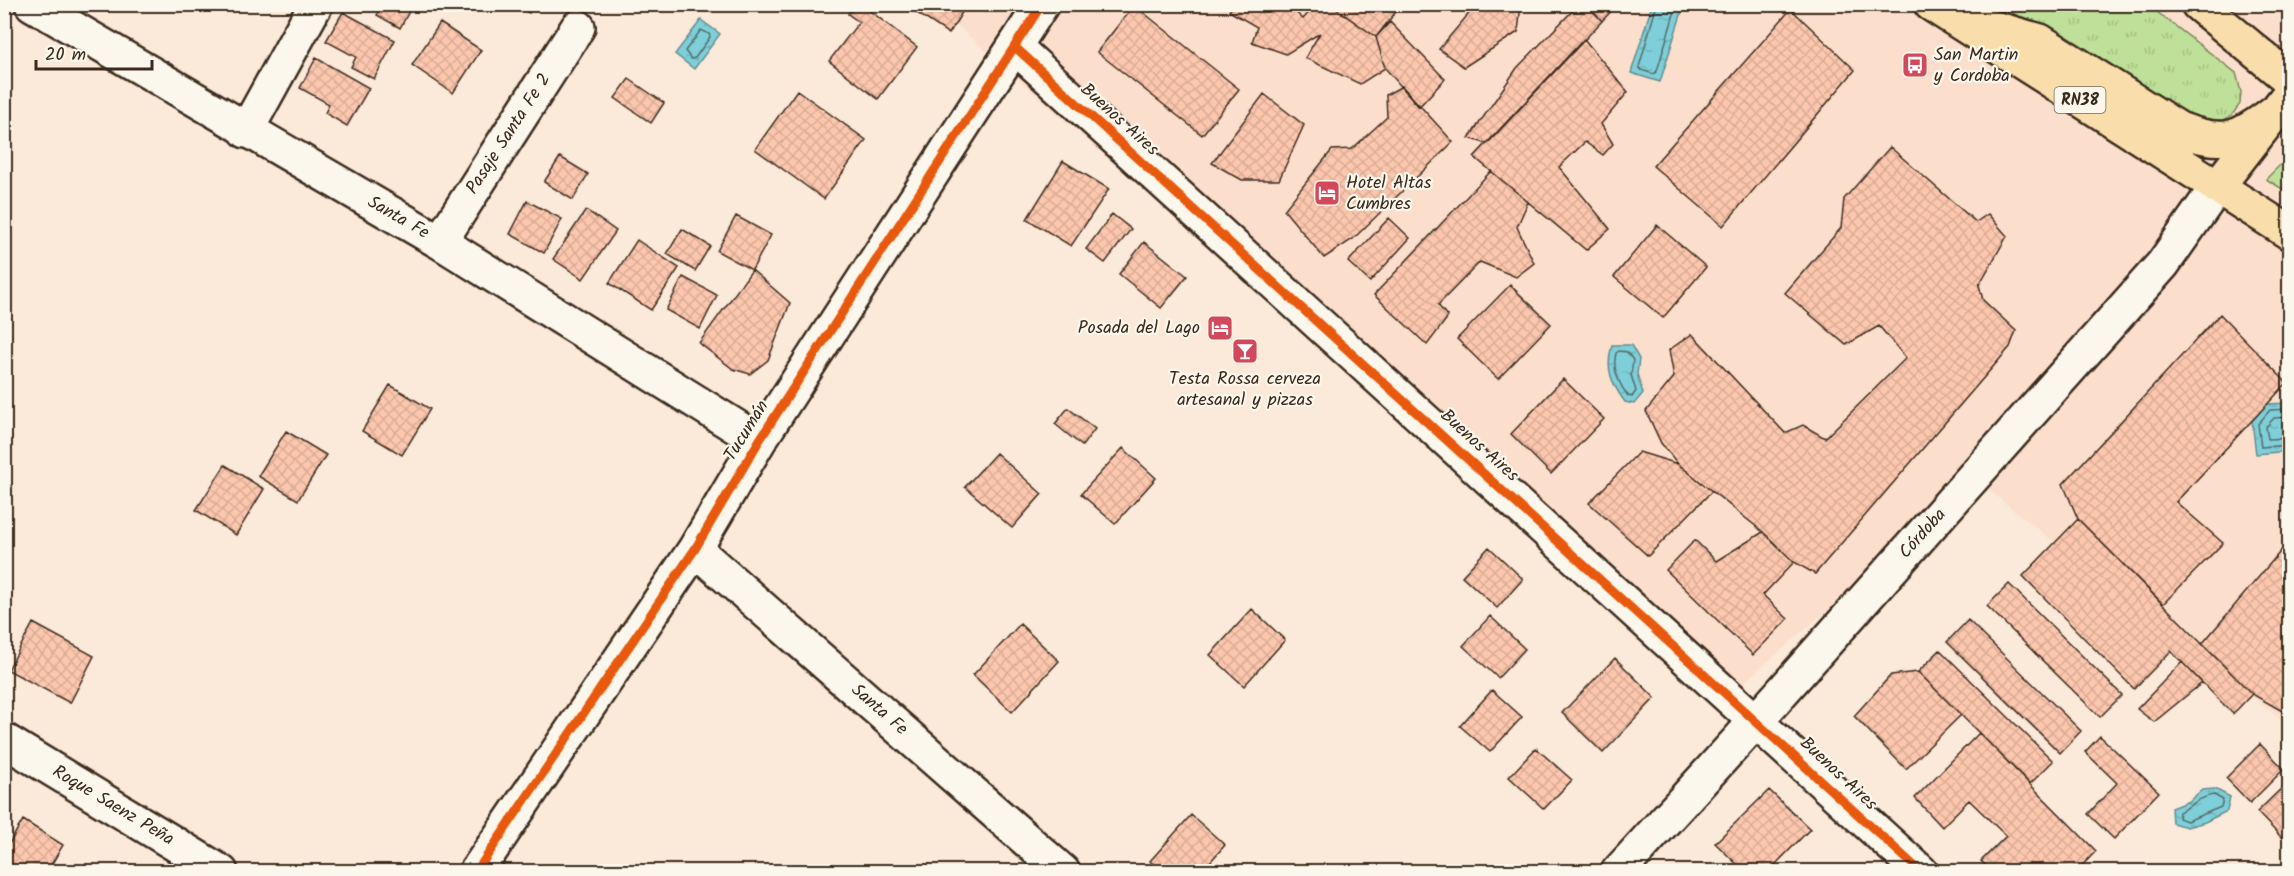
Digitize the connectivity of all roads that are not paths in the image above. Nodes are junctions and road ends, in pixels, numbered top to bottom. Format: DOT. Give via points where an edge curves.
graph roads {
  1 [pos="32,4"];
  2 [pos="316,4"];
  3 [pos="1042,4"];
  4 [pos="2198,4"];
  5 [pos="1937,8"];
  6 [pos="578,27"];
  7 [pos="1015,47"];
  8 [pos="2289,80"];
  9 [pos="2282,102"];
  10 [pos="246,131"];
  11 [pos="2217,187"];
  12 [pos="2289,233"];
  13 [pos="440,242"];
  14 [pos="759,441"];
  15 [pos="695,549"];
  16 [pos="1756,721"];
  17 [pos="4,740"];
  18 [pos="221,872"];
  19 [pos="476,872"];
  20 [pos="1063,872"];
  21 [pos="1618,872"];
  22 [pos="1921,872"];
  1 -- 10 [label="street, Santa Fe"];
  2 -- 10 [label="street"];
  3 -- 7 [label="street, Tucumán"];
  4 -- 8 [label="main road"];
  5 -- 9 [label="main road" via="2040,41 2180,129 2203,138 2242,135"];
  5 -- 11 [label="main road, RN38"];
  6 -- 13 [label="street, Pasaje Santa Fe 2"];
  7 -- 14 [label="street, Tucumán"];
  7 -- 16 [label="street, Buenos Aires"];
  9 -- 11 [label="main road"];
  10 -- 13 [label="street, Santa Fe"];
  11 -- 12 [label="main road, RN38"];
  11 -- 16 [label="street, Córdoba" via="2163,264"];
  13 -- 14 [label="street, Santa Fe"];
  14 -- 15 [label="street, Tucumán"];
  15 -- 19 [label="street, Tucumán"];
  15 -- 20 [label="street, Santa Fe"];
  16 -- 21 [label="street, Córdoba"];
  16 -- 22 [label="street, Buenos Aires"];
  17 -- 18 [label="street, Roque Saenz Peña"];
}
